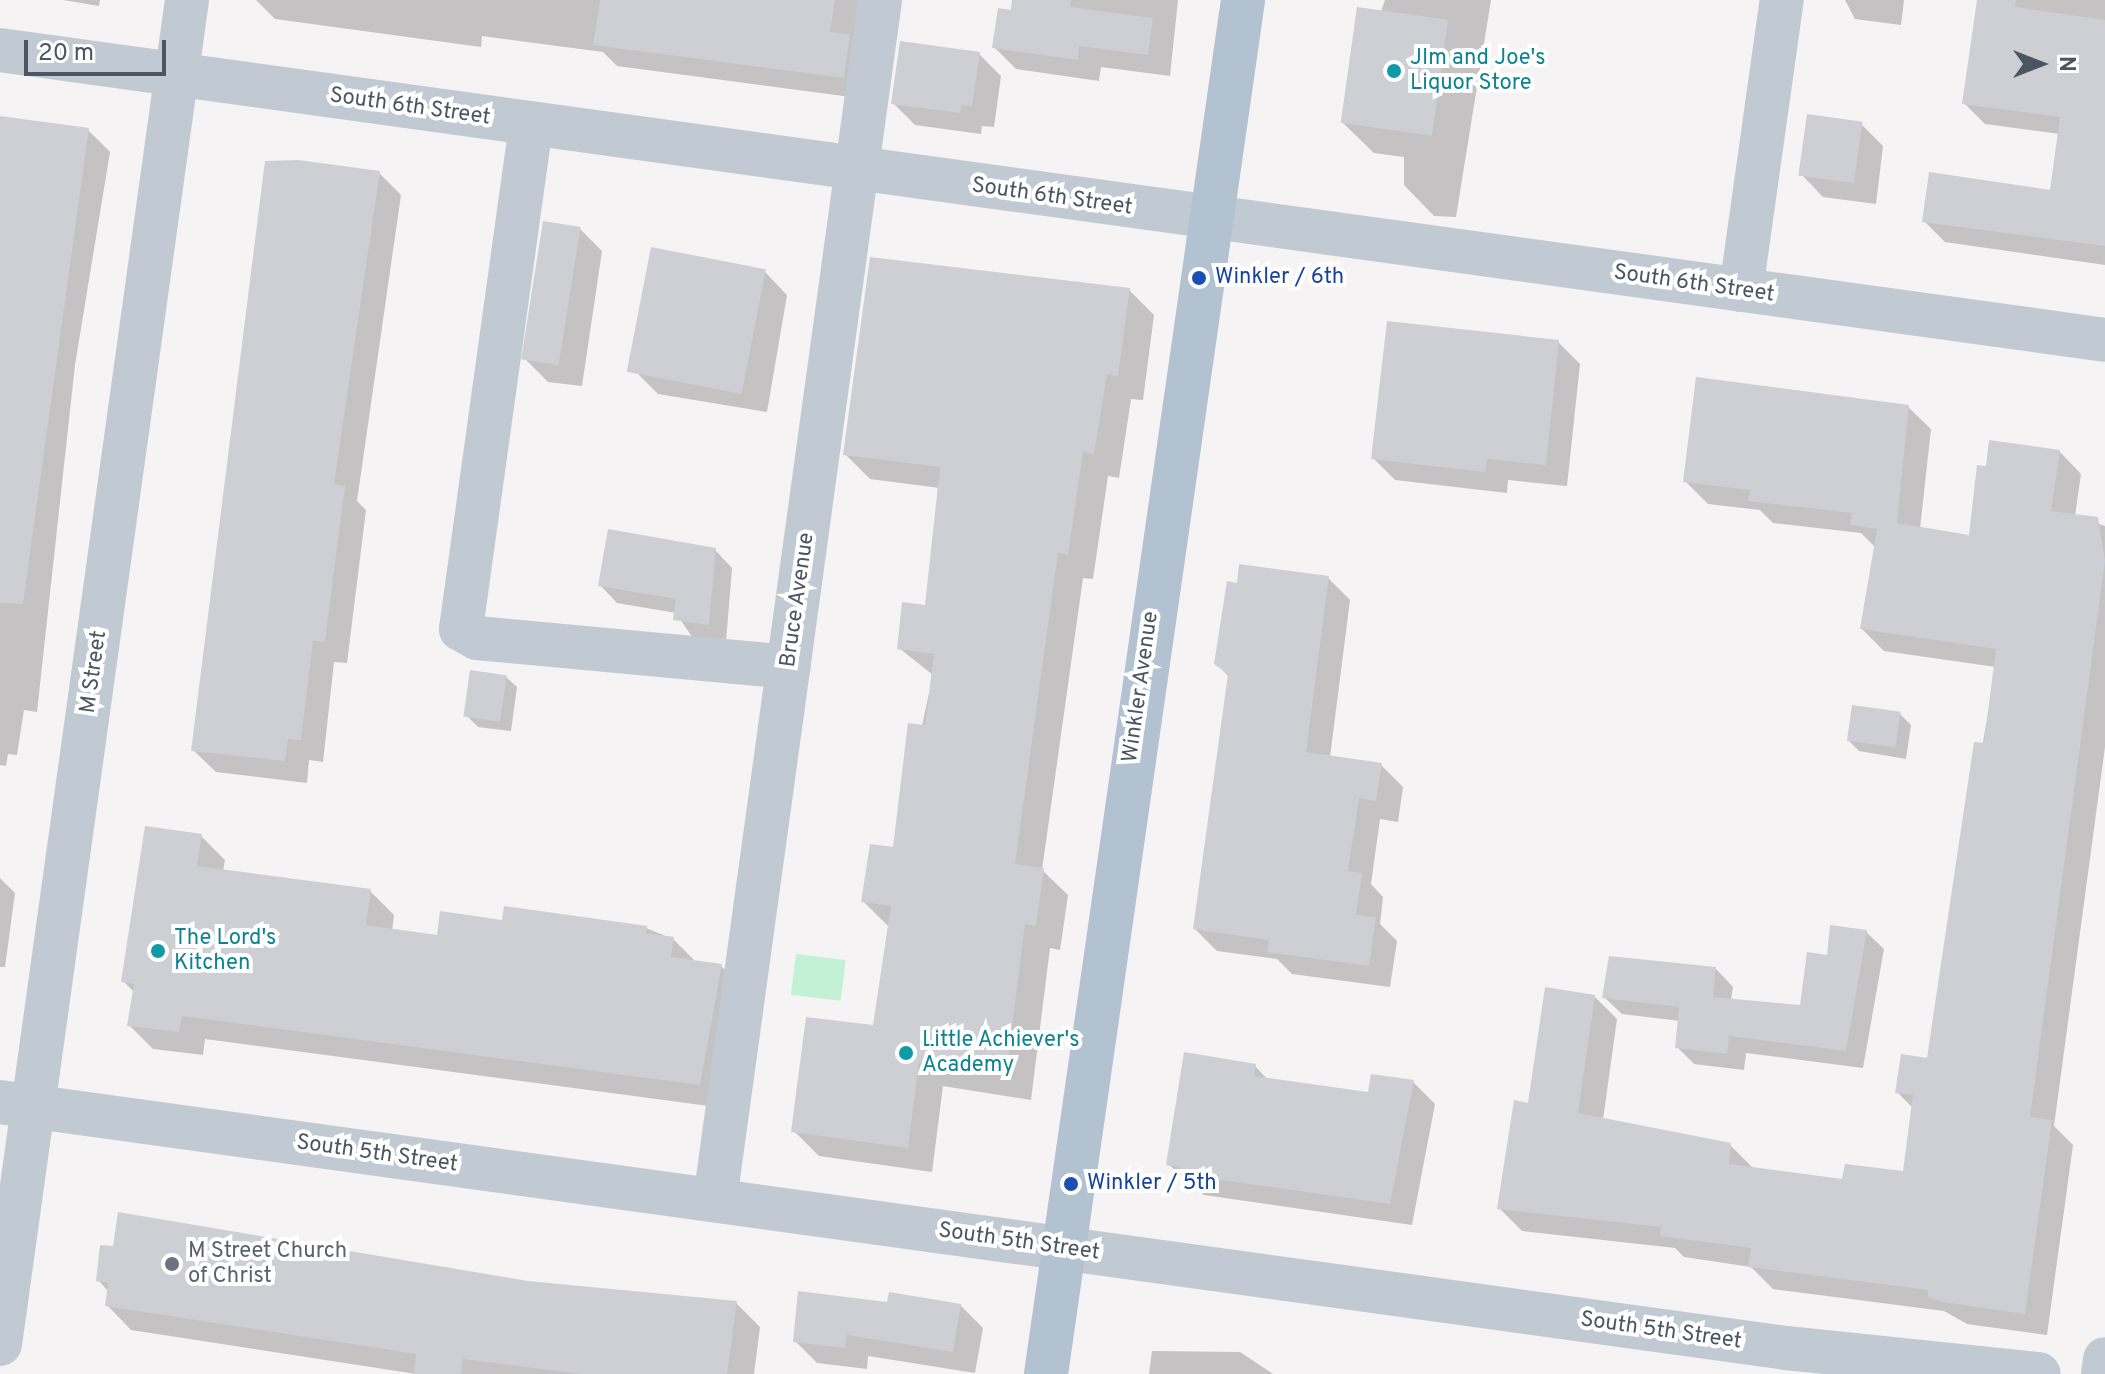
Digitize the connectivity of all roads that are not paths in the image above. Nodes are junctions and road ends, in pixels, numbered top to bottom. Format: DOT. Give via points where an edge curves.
graph roads {
  1 [pos="187,0"];
  2 [pos="880,0"];
  3 [pos="1243,0"];
  4 [pos="1782,0"];
  5 [pos="0,50"];
  6 [pos="176,74"];
  7 [pos="531,125"];
  8 [pos="857,171"];
  9 [pos="1207,217"];
  10 [pos="1741,290"];
  11 [pos="2105,340"];
  12 [pos="789,667"];
  13 [pos="17,1105"];
  14 [pos="715,1200"];
  15 [pos="1063,1247"];
  16 [pos="0,1344"];
  17 [pos="2105,1359"];
  18 [pos="1046,1374"];
  19 [pos="2039,1374"];
  20 [pos="2103,1374"];
  1 -- 6 [label="street, M Street"];
  2 -- 8 [label="street, Bruce Avenue"];
  3 -- 9 [label="main road, Winkler Avenue"];
  4 -- 10 [label="street"];
  5 -- 6 [label="street, South 6th Street"];
  6 -- 7 [label="street, South 6th Street"];
  6 -- 13 [label="street, M Street"];
  7 -- 8 [label="street, South 6th Street"];
  7 -- 12 [label="street" via="461,629 477,638"];
  8 -- 9 [label="street, South 6th Street"];
  8 -- 12 [label="street, Bruce Avenue"];
  9 -- 10 [label="street, South 6th Street"];
  9 -- 15 [label="main road, Winkler Avenue"];
  10 -- 11 [label="street, South 6th Street"];
  12 -- 14 [label="street, Bruce Avenue"];
  13 -- 14 [label="street, South 5th Street"];
  13 -- 16 [label="street, M Street"];
  14 -- 15 [label="street, South 5th Street"];
  15 -- 18 [label="main road, Winkler Avenue"];
  15 -- 19 [label="street, South 5th Street" via="1786,1348"];
  17 -- 20 [label="street"];
}
